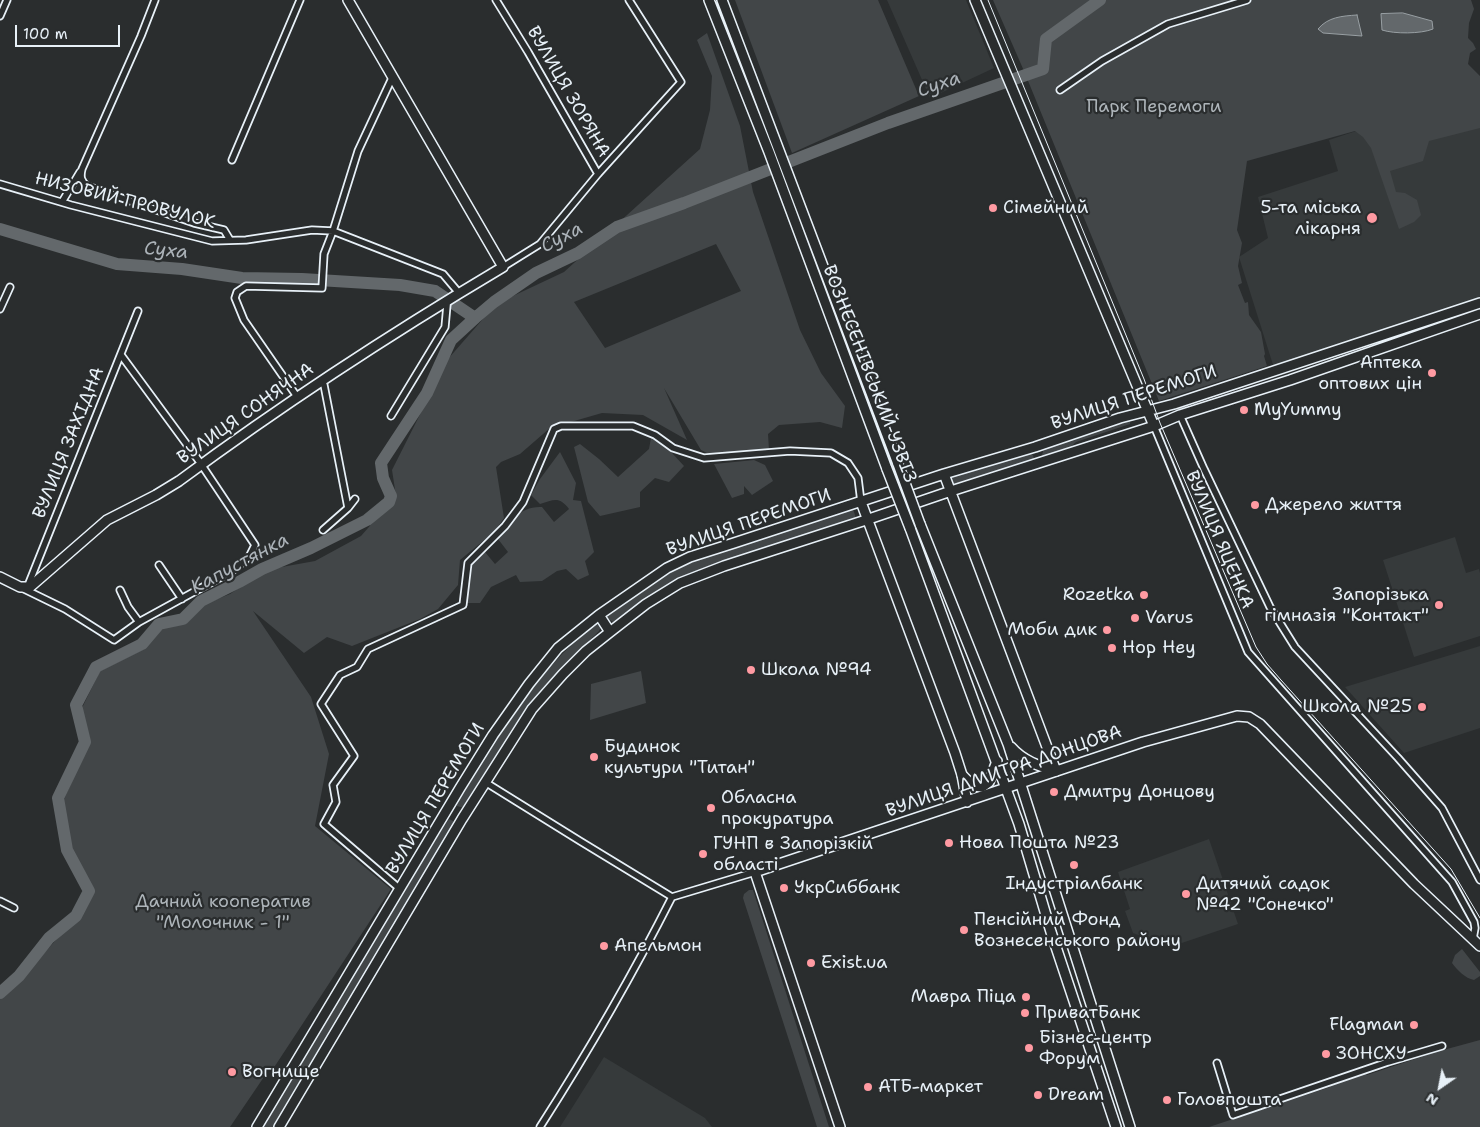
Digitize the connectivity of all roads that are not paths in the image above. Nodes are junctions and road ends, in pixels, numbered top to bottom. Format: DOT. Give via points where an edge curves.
graph roads {
  1 [pos="7,0"];
  2 [pos="155,0"];
  3 [pos="300,0"];
  4 [pos="348,0"];
  5 [pos="496,0"];
  6 [pos="629,0"];
  7 [pos="709,0"];
  8 [pos="722,0"];
  9 [pos="974,0"];
  10 [pos="1247,0"];
  11 [pos="0,16"];
  12 [pos="393,76"];
  13 [pos="1060,90"];
  14 [pos="774,151"];
  15 [pos="232,160"];
  16 [pos="82,169"];
  17 [pos="598,174"];
  18 [pos="0,184"];
  19 [pos="62,202"];
  20 [pos="333,231"];
  21 [pos="230,240"];
  22 [pos="503,267"];
  23 [pos="10,287"];
  24 [pos="456,294"];
  25 [pos="445,301"];
  26 [pos="1480,302"];
  27 [pos="0,309"];
  28 [pos="138,311"];
  29 [pos="1480,314"];
  30 [pos="122,355"];
  31 [pos="1280,368"];
  32 [pos="320,382"];
  33 [pos="1284,382"];
  34 [pos="298,398"];
  35 [pos="1148,410"];
  36 [pos="1180,415"];
  37 [pos="391,416"];
  38 [pos="1154,426"];
  39 [pos="1035,447"];
  40 [pos="1041,463"];
  41 [pos="200,464"];
  42 [pos="944,474"];
  43 [pos="951,491"];
  44 [pos="355,498"];
  45 [pos="861,502"];
  46 [pos="348,508"];
  47 [pos="866,520"];
  48 [pos="324,530"];
  49 [pos="159,566"];
  50 [pos="0,577"];
  51 [pos="16,585"];
  52 [pos="30,587"];
  53 [pos="120,590"];
  54 [pos="182,599"];
  55 [pos="599,616"];
  56 [pos="139,622"];
  57 [pos="610,632"];
  58 [pos="1008,744"];
  59 [pos="997,761"];
  60 [pos="1056,771"];
  61 [pos="962,775"];
  62 [pos="485,782"];
  63 [pos="1020,783"];
  64 [pos="982,788"];
  65 [pos="1006,788"];
  66 [pos="967,802"];
  67 [pos="447,810"];
  68 [pos="462,819"];
  69 [pos="755,872"];
  70 [pos="1480,880"];
  71 [pos="400,889"];
  72 [pos="672,897"];
  73 [pos="0,901"];
  74 [pos="14,908"];
  75 [pos="1478,942"];
  76 [pos="1442,1046"];
  77 [pos="1217,1063"];
  78 [pos="257,1127"];
  79 [pos="279,1127"];
  80 [pos="540,1127"];
  81 [pos="840,1127"];
  82 [pos="1116,1127"];
  83 [pos="1130,1127"];
  1 -- 11 [label="street"];
  2 -- 16 [label="street"];
  3 -- 15 [label="street"];
  4 -- 12 [label="main road"];
  5 -- 17 [label="street, ВУЛИЦЯ ЗОРЯНА"];
  6 -- 17 [label="street" via="681,82"];
  7 -- 14 [label="main road, ВОЗНЕСЕНІВСЬКИЙ УЗВІЗ"];
  8 -- 14 [label="main road, ВОЗНЕСЕНІВСЬКИЙ УЗВІЗ"];
  9 -- 35 [label="main road, ВУЛИЦЯ ЯЦЕНКА"];
  10 -- 13 [label="street" via="1168,24 1102,61"];
  12 -- 20 [label="street" via="358,151"];
  12 -- 22 [label="main road"];
  14 -- 58 [label="main road, ВОЗНЕСЕНІВСЬКИЙ УЗВІЗ, bridge" via="790,179 920,524"];
  14 -- 59 [label="main road, ВОЗНЕСЕНІВСЬКИЙ УЗВІЗ, bridge" via="780,182"];
  16 -- 19 [label="street"];
  16 -- 21 [label="street" via="82,182 87,186 194,223 224,230"];
  17 -- 22 [label="street" via="540,244"];
  18 -- 19 [label="street, НИЗОВИЙ ПРОВУЛОК"];
  19 -- 21 [label="street, НИЗОВИЙ ПРОВУЛОК" via="212,241"];
  20 -- 21 [label="street, НИЗОВИЙ ПРОВУЛОК" via="312,230"];
  20 -- 24 [label="street" via="443,274"];
  20 -- 34 [label="street" via="324,254 322,288 246,286 237,292 235,298 244,320"];
  22 -- 24 [label="main road, ВУЛИЦЯ СОНЯЧНА"];
  23 -- 27 [label="street"];
  24 -- 25 [label="main road, ВУЛИЦЯ СОНЯЧНА"];
  25 -- 32 [label="main road, ВУЛИЦЯ СОНЯЧНА"];
  25 -- 37 [label="street" via="445,327"];
  26 -- 31 [label="main road, ВУЛИЦЯ ПЕРЕМОГИ"];
  28 -- 30 [label="street, ВУЛИЦЯ ЗАХІДНА"];
  29 -- 33 [label="main road, ВУЛИЦЯ ПЕРЕМОГИ"];
  30 -- 41 [label="street"];
  30 -- 52 [label="street, ВУЛИЦЯ ЗАХІДНА"];
  31 -- 33 [label="main road"];
  31 -- 35 [label="main road, ВУЛИЦЯ ПЕРЕМОГИ"];
  32 -- 34 [label="main road, ВУЛИЦЯ СОНЯЧНА"];
  32 -- 46 [label="street" via="324,385"];
  33 -- 36 [label="main road, ВУЛИЦЯ ПЕРЕМОГИ"];
  34 -- 41 [label="main road, ВУЛИЦЯ СОНЯЧНА"];
  35 -- 38 [label="main road, ВУЛИЦЯ ЯЦЕНКА"];
  35 -- 39 [label="main road, ВУЛИЦЯ ПЕРЕМОГИ"];
  36 -- 38 [label="main road, ВУЛИЦЯ ПЕРЕМОГИ"];
  36 -- 70 [label="street" via="1270,607 1295,647 1442,808"];
  38 -- 40 [label="main road, ВУЛИЦЯ ПЕРЕМОГИ"];
  38 -- 75 [label="street, ВУЛИЦЯ ЯЦЕНКА" via="1248,652 1452,882 1474,922"];
  39 -- 40 [label="main road"];
  39 -- 42 [label="main road, ВУЛИЦЯ ПЕРЕМОГИ"];
  40 -- 43 [label="main road, ВУЛИЦЯ ПЕРЕМОГИ"];
  41 -- 52 [label="main road, ВУЛИЦЯ СОНЯЧНА" via="156,494 107,520"];
  41 -- 54 [label="street" via="254,545 250,557 232,571"];
  42 -- 43 [label="main road"];
  42 -- 45 [label="main road, ВУЛИЦЯ ПЕРЕМОГИ"];
  43 -- 47 [label="main road, ВУЛИЦЯ ПЕРЕМОГИ"];
  43 -- 60 [label="main road"];
  44 -- 46 [label="street"];
  45 -- 47 [label="main road"];
  45 -- 55 [label="main road, ВУЛИЦЯ ПЕРЕМОГИ" via="690,557 646,581"];
  45 -- 71 [label="street" via="858,478 848,463 830,452 790,451 704,458 673,448 655,435 632,426 561,426 554,429 523,502 505,526 468,563 463,605 368,650 357,667 340,675 321,704 354,756 333,785 336,802 324,824"];
  46 -- 48 [label="street"];
  47 -- 57 [label="main road, ВУЛИЦЯ ПЕРЕМОГИ" via="680,583"];
  47 -- 61 [label="main road"];
  49 -- 54 [label="street"];
  50 -- 51 [label="main road"];
  51 -- 52 [label="main road"];
  51 -- 56 [label="street" via="65,609 114,640"];
  53 -- 56 [label="street"];
  54 -- 56 [label="street"];
  55 -- 57 [label="main road"];
  55 -- 67 [label="main road, ВУЛИЦЯ ПЕРЕМОГИ" via="558,648 529,684"];
  57 -- 62 [label="main road, ВУЛИЦЯ ПЕРЕМОГИ" via="563,674 532,709"];
  58 -- 60 [label="main road" via="1018,756"];
  58 -- 63 [label="main road, ВОЗНЕСЕНІВСЬКИЙ УЗВІЗ"];
  59 -- 64 [label="main road" via="989,782"];
  59 -- 65 [label="main road, ВОЗНЕСЕНІВСЬКИЙ УЗВІЗ"];
  60 -- 63 [label="main road, ВУЛИЦЯ ДМИТРА ДОНЦОВА"];
  60 -- 75 [label="main road, ВУЛИЦЯ ДМИТРА ДОНЦОВА" via="1143,742 1237,716 1249,717 1260,724 1414,884"];
  61 -- 64 [label="main road" via="968,783"];
  61 -- 66 [label="main road"];
  62 -- 68 [label="main road, ВУЛИЦЯ ПЕРЕМОГИ"];
  62 -- 72 [label="street"];
  63 -- 65 [label="main road, ВУЛИЦЯ ДМИТРА ДОНЦОВА"];
  63 -- 83 [label="main road, ВОЗНЕСЕНІВСЬКИЙ УЗВІЗ"];
  64 -- 66 [label="main road"];
  65 -- 66 [label="main road, ВУЛИЦЯ ДМИТРА ДОНЦОВА"];
  65 -- 82 [label="main road, ВОЗНЕСЕНІВСЬКИЙ УЗВІЗ"];
  66 -- 69 [label="main road, ВУЛИЦЯ ДМИТРА ДОНЦОВА"];
  67 -- 68 [label="main road"];
  67 -- 71 [label="main road, ВУЛИЦЯ ПЕРЕМОГИ"];
  68 -- 79 [label="main road, ВУЛИЦЯ ПЕРЕМОГИ"];
  69 -- 72 [label="street, ВУЛИЦЯ ДМИТРА ДОНЦОВА"];
  69 -- 81 [label="main road"];
  71 -- 78 [label="main road, ВУЛИЦЯ ПЕРЕМОГИ"];
  72 -- 80 [label="street" via="632,975"];
  73 -- 74 [label="street"];
  76 -- 77 [label="street" via="1232,1115"];
}
